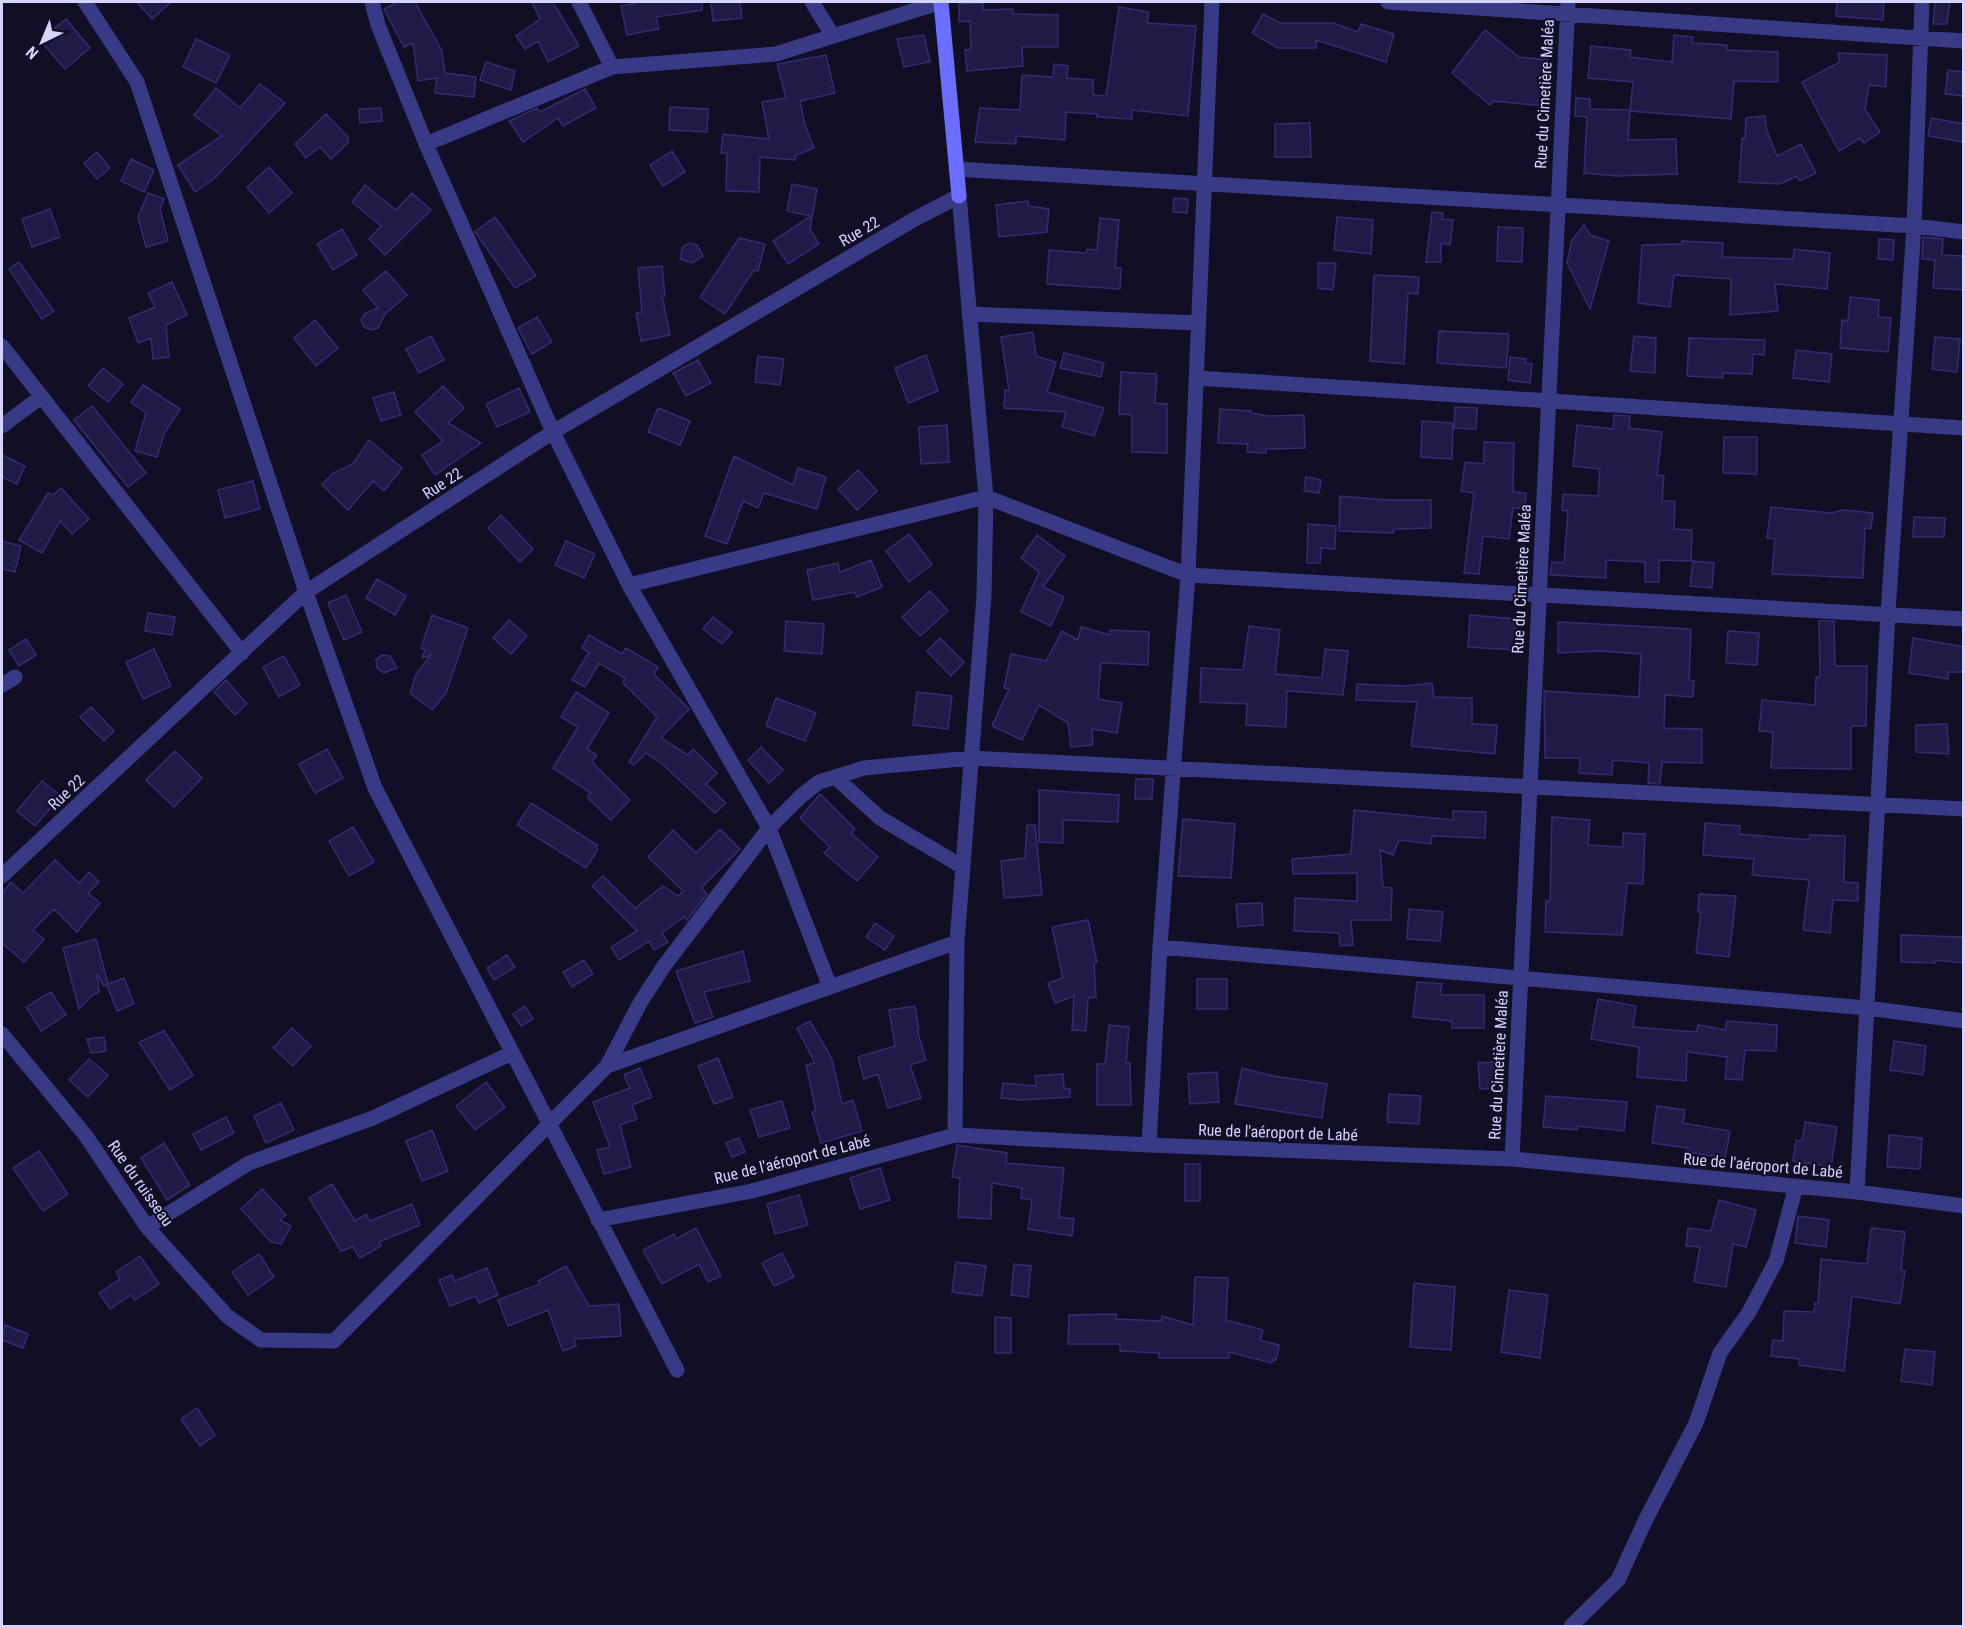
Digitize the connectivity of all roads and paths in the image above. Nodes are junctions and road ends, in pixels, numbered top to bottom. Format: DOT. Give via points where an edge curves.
graph roads {
  1 [pos="85,2"];
  2 [pos="372,2"];
  3 [pos="579,2"];
  4 [pos="812,2"];
  5 [pos="941,2"];
  6 [pos="1212,2"];
  7 [pos="1388,2"];
  8 [pos="1922,2"];
  9 [pos="1567,8"];
  10 [pos="832,36"];
  11 [pos="1920,37"];
  12 [pos="1964,41"];
  13 [pos="612,67"];
  14 [pos="426,144"];
  15 [pos="956,169"];
  16 [pos="1205,184"];
  17 [pos="959,196"];
  18 [pos="1556,204"];
  19 [pos="1914,226"];
  20 [pos="1964,232"];
  21 [pos="969,314"];
  22 [pos="1199,323"];
  23 [pos="2,346"];
  24 [pos="1197,378"];
  25 [pos="40,397"];
  26 [pos="1547,401"];
  27 [pos="1901,424"];
  28 [pos="2,426"];
  29 [pos="1964,428"];
  30 [pos="553,432"];
  31 [pos="986,497"];
  32 [pos="1188,575"];
  33 [pos="629,585"];
  34 [pos="306,592"];
  35 [pos="1538,594"];
  36 [pos="1888,613"];
  37 [pos="1964,619"];
  38 [pos="242,654"];
  39 [pos="971,758"];
  40 [pos="1174,769"];
  41 [pos="835,777"];
  42 [pos="1529,787"];
  43 [pos="1878,805"];
  44 [pos="1964,809"];
  45 [pos="769,828"];
  46 [pos="963,867"];
  47 [pos="2,876"];
  48 [pos="957,942"];
  49 [pos="1160,947"];
  50 [pos="1520,978"];
  51 [pos="830,987"];
  52 [pos="1867,1008"];
  53 [pos="1964,1021"];
  54 [pos="2,1034"];
  55 [pos="512,1053"];
  56 [pos="608,1066"];
  57 [pos="549,1125"];
  58 [pos="955,1135"];
  59 [pos="1149,1145"];
  60 [pos="1512,1159"];
  61 [pos="1796,1186"];
  62 [pos="1857,1192"];
  63 [pos="1964,1206"];
  64 [pos="598,1220"];
  65 [pos="147,1227"];
  66 [pos="677,1370"];
  67 [pos="1571,1626"];
  1 -- 34 [label="street" via="138,82"];
  2 -- 14 [label="street"];
  3 -- 13 [label="street"];
  4 -- 10 [label="street"];
  5 -- 10 [label="street"];
  5 -- 15 [label="street"];
  6 -- 16 [label="street"];
  7 -- 9 [label="street"];
  8 -- 11 [label="street"];
  9 -- 11 [label="street"];
  9 -- 18 [label="street, Rue du Cimetière Maléa"];
  10 -- 13 [label="street" via="776,54"];
  11 -- 12 [label="street"];
  11 -- 19 [label="street"];
  13 -- 14 [label="street"];
  14 -- 30 [label="street"];
  15 -- 16 [label="street"];
  15 -- 17 [label="street"];
  16 -- 18 [label="street"];
  16 -- 22 [label="street"];
  17 -- 21 [label="street"];
  17 -- 30 [label="street, Rue 22"];
  18 -- 19 [label="street"];
  18 -- 26 [label="street, Rue du Cimetière Maléa"];
  19 -- 20 [label="street"];
  19 -- 27 [label="street"];
  21 -- 22 [label="street"];
  21 -- 31 [label="street"];
  22 -- 24 [label="street"];
  23 -- 25 [label="street"];
  24 -- 26 [label="street"];
  24 -- 32 [label="street"];
  25 -- 28 [label="street"];
  25 -- 38 [label="street"];
  26 -- 27 [label="street"];
  26 -- 35 [label="street, Rue du Cimetière Maléa"];
  27 -- 29 [label="street"];
  27 -- 36 [label="street"];
  30 -- 33 [label="street"];
  30 -- 34 [label="street, Rue 22"];
  31 -- 32 [label="street"];
  31 -- 33 [label="street"];
  31 -- 39 [label="street" via="984,596"];
  32 -- 35 [label="street"];
  32 -- 40 [label="street"];
  33 -- 45 [label="street"];
  34 -- 38 [label="street, Rue 22"];
  34 -- 55 [label="street" via="375,788"];
  35 -- 36 [label="street"];
  35 -- 42 [label="street, Rue du Cimetière Maléa"];
  36 -- 37 [label="street"];
  36 -- 43 [label="street"];
  38 -- 47 [label="street, Rue 22"];
  39 -- 40 [label="street"];
  39 -- 41 [label="street" via="864,768"];
  39 -- 46 [label="street"];
  40 -- 42 [label="street"];
  40 -- 49 [label="street"];
  41 -- 45 [label="street" via="819,782"];
  41 -- 46 [label="street" via="880,818"];
  42 -- 43 [label="street"];
  42 -- 50 [label="street, Rue du Cimetière Maléa"];
  43 -- 44 [label="street"];
  43 -- 52 [label="street"];
  45 -- 51 [label="street"];
  45 -- 56 [label="street" via="664,966"];
  46 -- 48 [label="street"];
  48 -- 51 [label="street"];
  48 -- 58 [label="street"];
  49 -- 50 [label="street"];
  49 -- 59 [label="street"];
  50 -- 52 [label="street"];
  50 -- 60 [label="street, Rue du Cimetière Maléa"];
  51 -- 56 [label="street"];
  52 -- 53 [label="street"];
  52 -- 62 [label="street"];
  54 -- 65 [label="street, Rue du ruisseau" via="86,1136"];
  55 -- 57 [label="street"];
  55 -- 65 [label="street" via="373,1118 249,1162"];
  56 -- 57 [label="street"];
  57 -- 64 [label="street"];
  57 -- 65 [label="street, Rue du ruisseau" via="334,1341 261,1340 227,1316"];
  58 -- 59 [label="street, Rue de l'aéroport de Labé"];
  58 -- 64 [label="street, Rue de l'aéroport de Labé" via="752,1191"];
  59 -- 60 [label="street, Rue de l'aéroport de Labé"];
  60 -- 61 [label="street, Rue de l'aéroport de Labé"];
  61 -- 62 [label="street, Rue de l'aéroport de Labé"];
  61 -- 67 [label="street" via="1776,1261 1749,1312 1720,1353 1696,1423 1618,1580"];
  62 -- 63 [label="street, Rue de l'aéroport de Labé"];
  64 -- 66 [label="street"];
}
